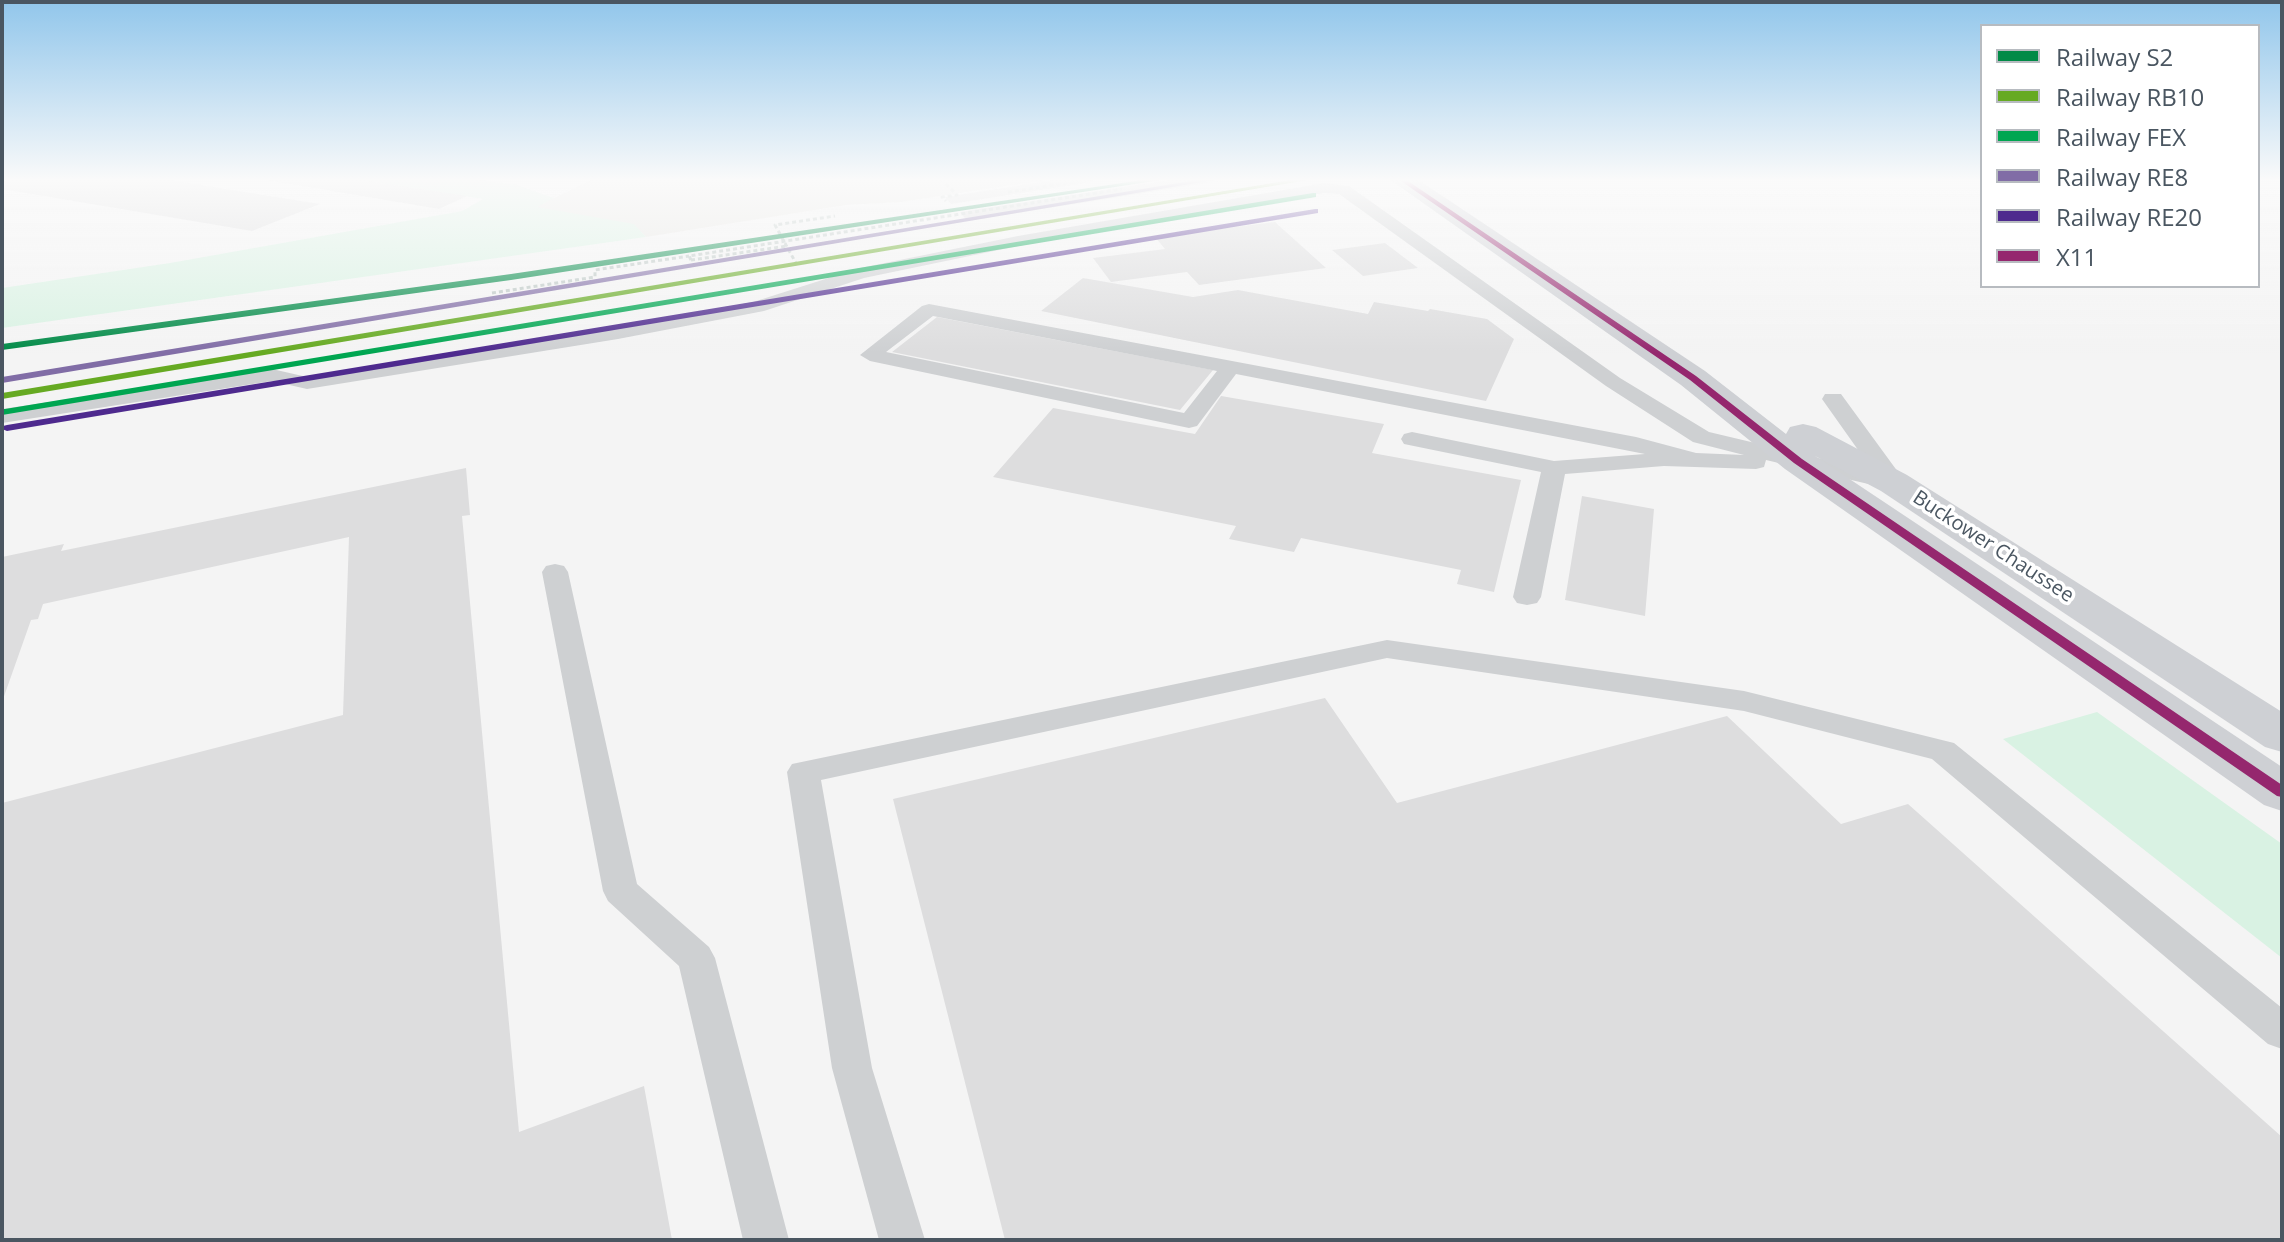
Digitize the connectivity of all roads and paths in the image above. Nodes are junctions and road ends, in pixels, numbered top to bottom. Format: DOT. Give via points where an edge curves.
graph roads {
  1 [pos="782,237"];
  2 [pos="813,237"];
  3 [pos="1038,237"];
  4 [pos="1410,237"];
  5 [pos="1486,237"];
  6 [pos="787,246"];
  7 [pos="689,256"];
  8 [pos="799,267"];
  9 [pos="492,293"];
  10 [pos="1230,368"];
  11 [pos="1693,378"];
  12 [pos="1833,399"];
  13 [pos="2,416"];
  14 [pos="1412,439"];
  15 [pos="1692,459"];
  16 [pos="1798,461"];
  17 [pos="1554,468"];
  18 [pos="1894,483"];
  19 [pos="555,572"];
  20 [pos="1527,597"];
  21 [pos="2282,735"];
  22 [pos="2282,792"];
  23 [pos="2282,1032"];
  24 [pos="766,1240"];
  25 [pos="902,1240"];
  1 -- 6 [label="path"];
  2 -- 7 [label="path"];
  3 -- 13 [label="lane" via="874,270 757,307 618,333 307,383 272,375"];
  4 -- 16 [label="lane" via="1613,382 1701,437"];
  5 -- 11 [label="main road, Buckower Chaussee"];
  6 -- 7 [label="path" via="691,260"];
  6 -- 8 [label="path"];
  7 -- 9 [label="path"];
  10 -- 10 [label="lane" via="929,310 870,355 1189,421"];
  10 -- 15 [label="lane"];
  11 -- 16 [label="main road, Buckower Chaussee"];
  11 -- 18 [label="main road, Buckower Chaussee"];
  12 -- 18 [label="lane"];
  14 -- 17 [label="lane"];
  15 -- 16 [label="lane"];
  15 -- 17 [label="lane"];
  16 -- 18 [label="lane"];
  16 -- 22 [label="main road, Buckower Chaussee"];
  17 -- 20 [label="lane"];
  18 -- 21 [label="main road, Buckower Chaussee"];
  19 -- 24 [label="lane" via="621,891 696,958"];
  23 -- 25 [label="lane" via="1943,751 1744,701 1387,649 803,772 852,1068"];
}
